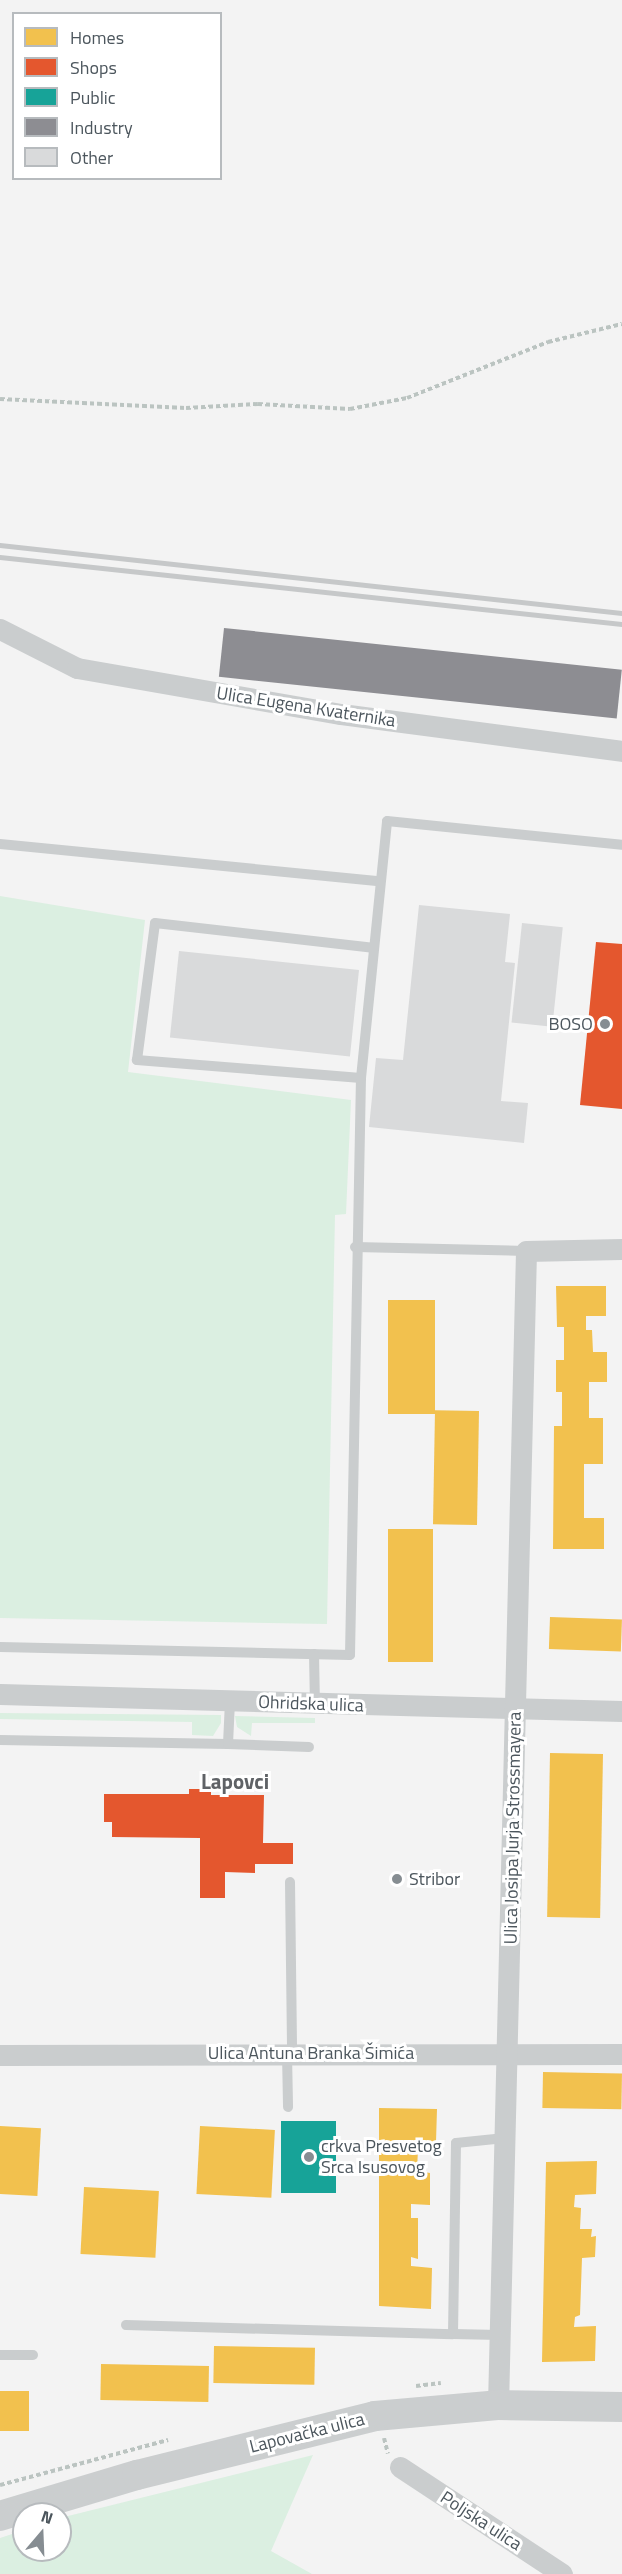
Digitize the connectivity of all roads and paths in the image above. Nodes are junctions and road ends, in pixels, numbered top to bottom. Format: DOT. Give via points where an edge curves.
graph roads {
  1 [pos="622,324"];
  2 [pos="0,399"];
  3 [pos="0,629"];
  4 [pos="622,751"];
  5 [pos="0,844"];
  6 [pos="622,845"];
  7 [pos="379,881"];
  8 [pos="373,948"];
  9 [pos="362,1078"];
  10 [pos="356,1247"];
  11 [pos="622,1249"];
  12 [pos="526,1251"];
  13 [pos="0,1647"];
  14 [pos="314,1654"];
  15 [pos="0,1694"];
  16 [pos="230,1701"];
  17 [pos="315,1704"];
  18 [pos="515,1711"];
  19 [pos="622,1711"];
  20 [pos="0,1740"];
  21 [pos="228,1744"];
  22 [pos="309,1747"];
  23 [pos="290,1882"];
  24 [pos="508,2051"];
  25 [pos="289,2053"];
  26 [pos="622,2054"];
  27 [pos="0,2055"];
  28 [pos="288,2107"];
  29 [pos="505,2138"];
  30 [pos="126,2325"];
  31 [pos="453,2334"];
  32 [pos="500,2335"];
  33 [pos="0,2355"];
  34 [pos="33,2355"];
  35 [pos="498,2405"];
  36 [pos="622,2408"];
  37 [pos="400,2468"];
  38 [pos="0,2516"];
  39 [pos="562,2574"];
  1 -- 2 [label="path" via="548,342 407,398 350,409 258,404 186,408"];
  3 -- 4 [label="street, Ulica Eugena Kvaternika" via="77,668 341,714"];
  5 -- 7 [label="lane"];
  6 -- 7 [label="lane" via="387,822"];
  7 -- 8 [label="lane"];
  8 -- 9 [label="lane"];
  8 -- 9 [label="lane" via="155,923 137,1060"];
  9 -- 10 [label="lane"];
  10 -- 12 [label="lane"];
  10 -- 14 [label="lane" via="350,1655"];
  11 -- 12 [label="street"];
  12 -- 18 [label="street, Ulica Josipa Jurja Strossmayera"];
  13 -- 14 [label="lane"];
  14 -- 17 [label="lane"];
  15 -- 16 [label="street, Ohridska ulica"];
  16 -- 17 [label="street, Ohridska ulica"];
  16 -- 21 [label="lane"];
  17 -- 18 [label="street, Ohridska ulica"];
  18 -- 19 [label="street, Ohridska ulica"];
  18 -- 24 [label="street, Ulica Josipa Jurja Strossmayera"];
  20 -- 21 [label="lane"];
  21 -- 22 [label="lane"];
  23 -- 25 [label="lane"];
  24 -- 25 [label="street, Ulica Antuna Branka Šimića"];
  24 -- 26 [label="street, Ulica Antuna Branka Šimića"];
  24 -- 29 [label="street, Ulica Josipa Jurja Strossmayera"];
  25 -- 27 [label="street, Ulica Antuna Branka Šimića"];
  25 -- 28 [label="lane"];
  29 -- 31 [label="lane" via="456,2143"];
  29 -- 32 [label="street, Ulica Josipa Jurja Strossmayera"];
  30 -- 31 [label="lane"];
  31 -- 32 [label="lane"];
  32 -- 35 [label="street, Ulica Josipa Jurja Strossmayera"];
  33 -- 34 [label="lane"];
  35 -- 36 [label="main road, Lapovačka ulica"];
  35 -- 38 [label="main road, Lapovačka ulica" via="375,2416 136,2475"];
  37 -- 39 [label="street, Poljska ulica"];
}
